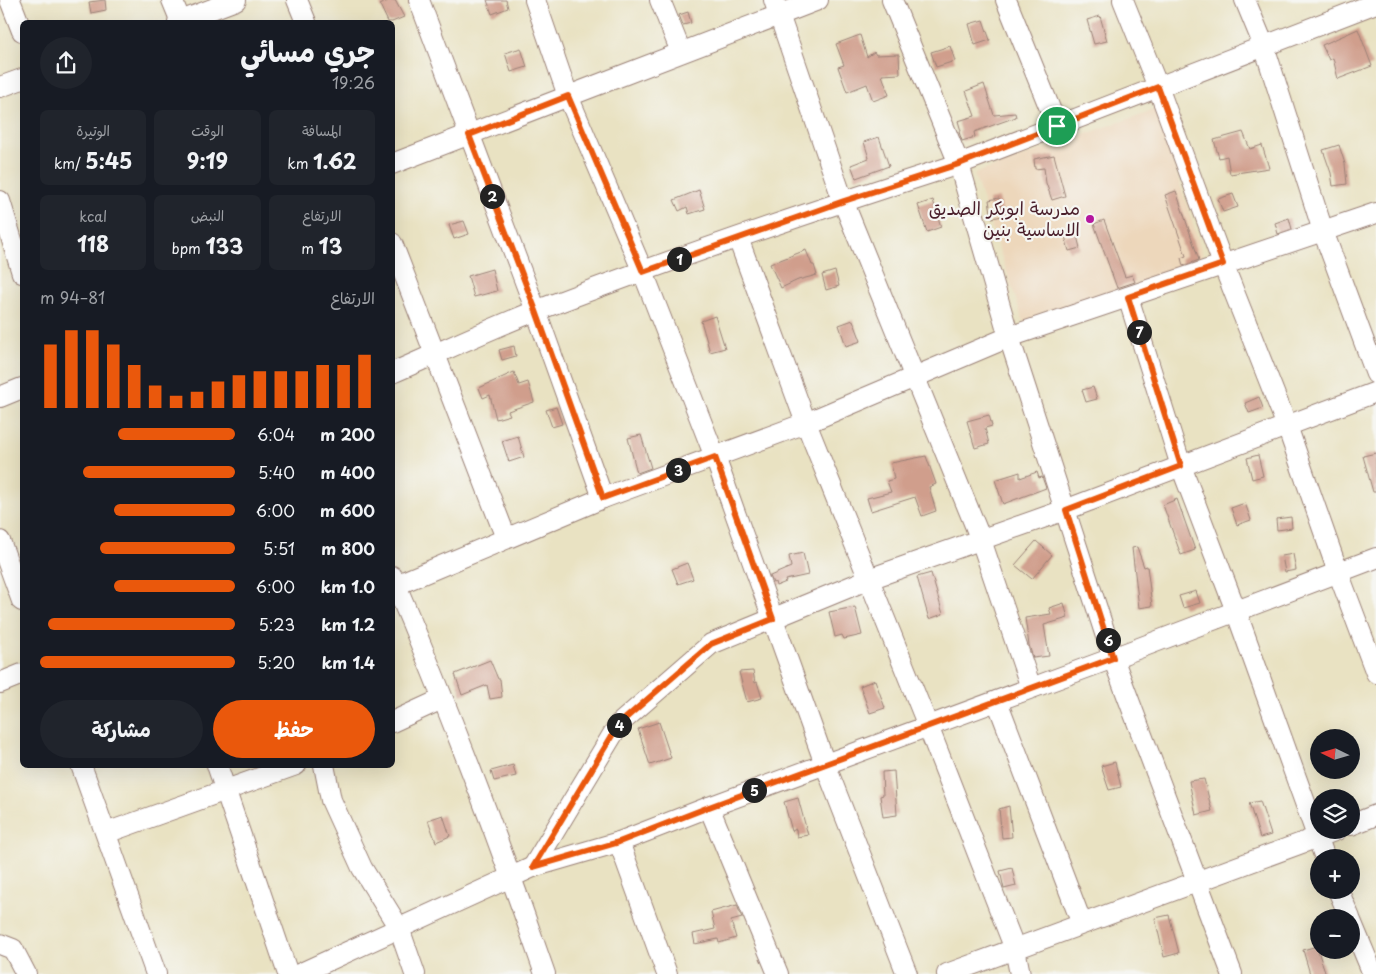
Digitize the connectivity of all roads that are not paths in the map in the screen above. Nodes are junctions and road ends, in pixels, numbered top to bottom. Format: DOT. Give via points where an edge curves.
graph roads {
  1 [pos="10,0"];
  2 [pos="172,0"];
  3 [pos="236,0"];
  4 [pos="297,0"];
  5 [pos="419,0"];
  6 [pos="535,0"];
  7 [pos="660,0"];
  8 [pos="818,0"];
  9 [pos="892,0"];
  10 [pos="1006,0"];
  11 [pos="1123,0"];
  12 [pos="1245,0"];
  13 [pos="776,7"];
  14 [pos="1373,7"];
  15 [pos="179,20"];
  16 [pos="185,20"];
  17 [pos="305,20"];
  18 [pos="20,25"];
  19 [pos="1264,46"];
  20 [pos="681,52"];
  21 [pos="20,80"];
  22 [pos="0,87"];
  23 [pos="1158,87"];
  24 [pos="568,96"];
  25 [pos="1057,126"];
  26 [pos="469,135"];
  27 [pos="395,163"];
  28 [pos="959,164"];
  29 [pos="0,201"];
  30 [pos="844,201"];
  31 [pos="1376,213"];
  32 [pos="1323,231"];
  33 [pos="738,238"];
  34 [pos="395,251"];
  35 [pos="1223,264"];
  36 [pos="20,266"];
  37 [pos="643,272"];
  38 [pos="1128,297"];
  39 [pos="536,311"];
  40 [pos="1009,337"];
  41 [pos="435,354"];
  42 [pos="395,372"];
  43 [pos="1376,374"];
  44 [pos="914,377"];
  45 [pos="20,389"];
  46 [pos="1376,392"];
  47 [pos="0,397"];
  48 [pos="806,423"];
  49 [pos="1287,426"];
  50 [pos="715,457"];
  51 [pos="1181,466"];
  52 [pos="603,498"];
  53 [pos="1066,510"];
  54 [pos="506,538"];
  55 [pos="981,540"];
  56 [pos="0,541"];
  57 [pos="1376,558"];
  58 [pos="1338,572"];
  59 [pos="869,579"];
  60 [pos="395,580"];
  61 [pos="395,582"];
  62 [pos="20,596"];
  63 [pos="1236,611"];
  64 [pos="773,619"];
  65 [pos="1113,658"];
  66 [pos="1376,673"];
  67 [pos="20,675"];
  68 [pos="0,683"];
  69 [pos="1031,688"];
  70 [pos="442,699"];
  71 [pos="997,701"];
  72 [pos="395,721"];
  73 [pos="928,726"];
  74 [pos="825,764"];
  75 [pos="82,768"];
  76 [pos="219,768"];
  77 [pos="288,768"];
  78 [pos="325,768"];
  79 [pos="226,790"];
  80 [pos="709,807"];
  81 [pos="1376,815"];
  82 [pos="1310,818"];
  83 [pos="1360,821"];
  84 [pos="106,834"];
  85 [pos="1314,839"];
  86 [pos="619,842"];
  87 [pos="533,867"];
  88 [pos="512,877"];
  89 [pos="1197,882"];
  90 [pos="1082,924"];
  91 [pos="399,928"];
  92 [pos="1360,943"];
  93 [pos="0,944"];
  94 [pos="1015,949"];
  95 [pos="26,974"];
  96 [pos="156,974"];
  97 [pos="288,974"];
  98 [pos="299,974"];
  99 [pos="415,974"];
  100 [pos="546,974"];
  101 [pos="667,974"];
  102 [pos="778,974"];
  103 [pos="907,974"];
  104 [pos="947,974"];
  105 [pos="1020,974"];
  106 [pos="1232,974"];
  107 [pos="1373,974"];
  1 -- 18 [label="street"];
  2 -- 15 [label="street"];
  3 -- 16 [label="street"];
  4 -- 17 [label="street"];
  5 -- 26 [label="street"];
  6 -- 24 [label="street"];
  7 -- 20 [label="street"];
  8 -- 13 [label="street"];
  9 -- 28 [label="street"];
  10 -- 25 [label="street"];
  11 -- 23 [label="street"];
  12 -- 19 [label="street"];
  13 -- 20 [label="street"];
  13 -- 30 [label="street"];
  14 -- 19 [label="street"];
  19 -- 23 [label="street"];
  19 -- 32 [label="street"];
  20 -- 24 [label="street"];
  21 -- 22 [label="street"];
  23 -- 25 [label="street"];
  23 -- 35 [label="street"];
  24 -- 26 [label="street"];
  24 -- 37 [label="street"];
  25 -- 28 [label="street"];
  26 -- 27 [label="street"];
  26 -- 39 [label="street"];
  28 -- 30 [label="street"];
  28 -- 40 [label="street"];
  29 -- 36 [label="street"];
  30 -- 33 [label="street"];
  30 -- 44 [label="street"];
  31 -- 32 [label="street"];
  32 -- 35 [label="street"];
  32 -- 43 [label="street"];
  33 -- 37 [label="street"];
  33 -- 48 [label="street"];
  34 -- 41 [label="street"];
  35 -- 38 [label="street"];
  35 -- 49 [label="street"];
  37 -- 39 [label="street"];
  37 -- 50 [label="street"];
  38 -- 40 [label="street"];
  38 -- 51 [label="street"];
  39 -- 41 [label="street"];
  39 -- 52 [label="street"];
  40 -- 44 [label="street"];
  40 -- 53 [label="street"];
  41 -- 42 [label="street"];
  41 -- 54 [label="street"];
  44 -- 48 [label="street"];
  44 -- 55 [label="street"];
  45 -- 47 [label="street"];
  46 -- 49 [label="street"];
  48 -- 50 [label="street"];
  48 -- 59 [label="street"];
  49 -- 51 [label="street"];
  49 -- 58 [label="street"];
  50 -- 52 [label="street"];
  50 -- 64 [label="street"];
  51 -- 53 [label="street"];
  51 -- 63 [label="street"];
  52 -- 54 [label="street"];
  53 -- 55 [label="street"];
  53 -- 65 [label="street"];
  54 -- 60 [label="street"];
  55 -- 59 [label="street"];
  55 -- 69 [label="street"];
  56 -- 62 [label="street"];
  57 -- 58 [label="street"];
  58 -- 63 [label="street"];
  58 -- 66 [label="street"];
  59 -- 64 [label="street"];
  59 -- 73 [label="street"];
  61 -- 70 [label="street"];
  63 -- 65 [label="street"];
  63 -- 82 [label="street"];
  64 -- 74 [label="street"];
  64 -- 87 [label="street" via="711,644 619,724"];
  65 -- 69 [label="street"];
  65 -- 89 [label="street"];
  67 -- 68 [label="street"];
  69 -- 71 [label="street"];
  70 -- 72 [label="street"];
  70 -- 88 [label="street"];
  71 -- 73 [label="street"];
  71 -- 90 [label="street"];
  73 -- 74 [label="street"];
  73 -- 94 [label="street"];
  74 -- 80 [label="street"];
  74 -- 103 [label="street"];
  75 -- 84 [label="street"];
  76 -- 79 [label="street"];
  77 -- 79 [label="street"];
  78 -- 91 [label="street" via="331,800 362,868"];
  79 -- 84 [label="street"];
  79 -- 97 [label="street"];
  80 -- 86 [label="street"];
  80 -- 102 [label="street"];
  81 -- 83 [label="street"];
  84 -- 96 [label="street"];
  85 -- 89 [label="street"];
  86 -- 87 [label="street"];
  86 -- 101 [label="street"];
  87 -- 88 [label="street"];
  88 -- 91 [label="street"];
  88 -- 100 [label="street"];
  89 -- 90 [label="street"];
  89 -- 106 [label="street"];
  90 -- 94 [label="street"];
  91 -- 98 [label="street"];
  91 -- 99 [label="street"];
  92 -- 107 [label="street"];
  93 -- 95 [label="street" via="13,950"];
  94 -- 104 [label="street"];
  94 -- 105 [label="street"];
}
